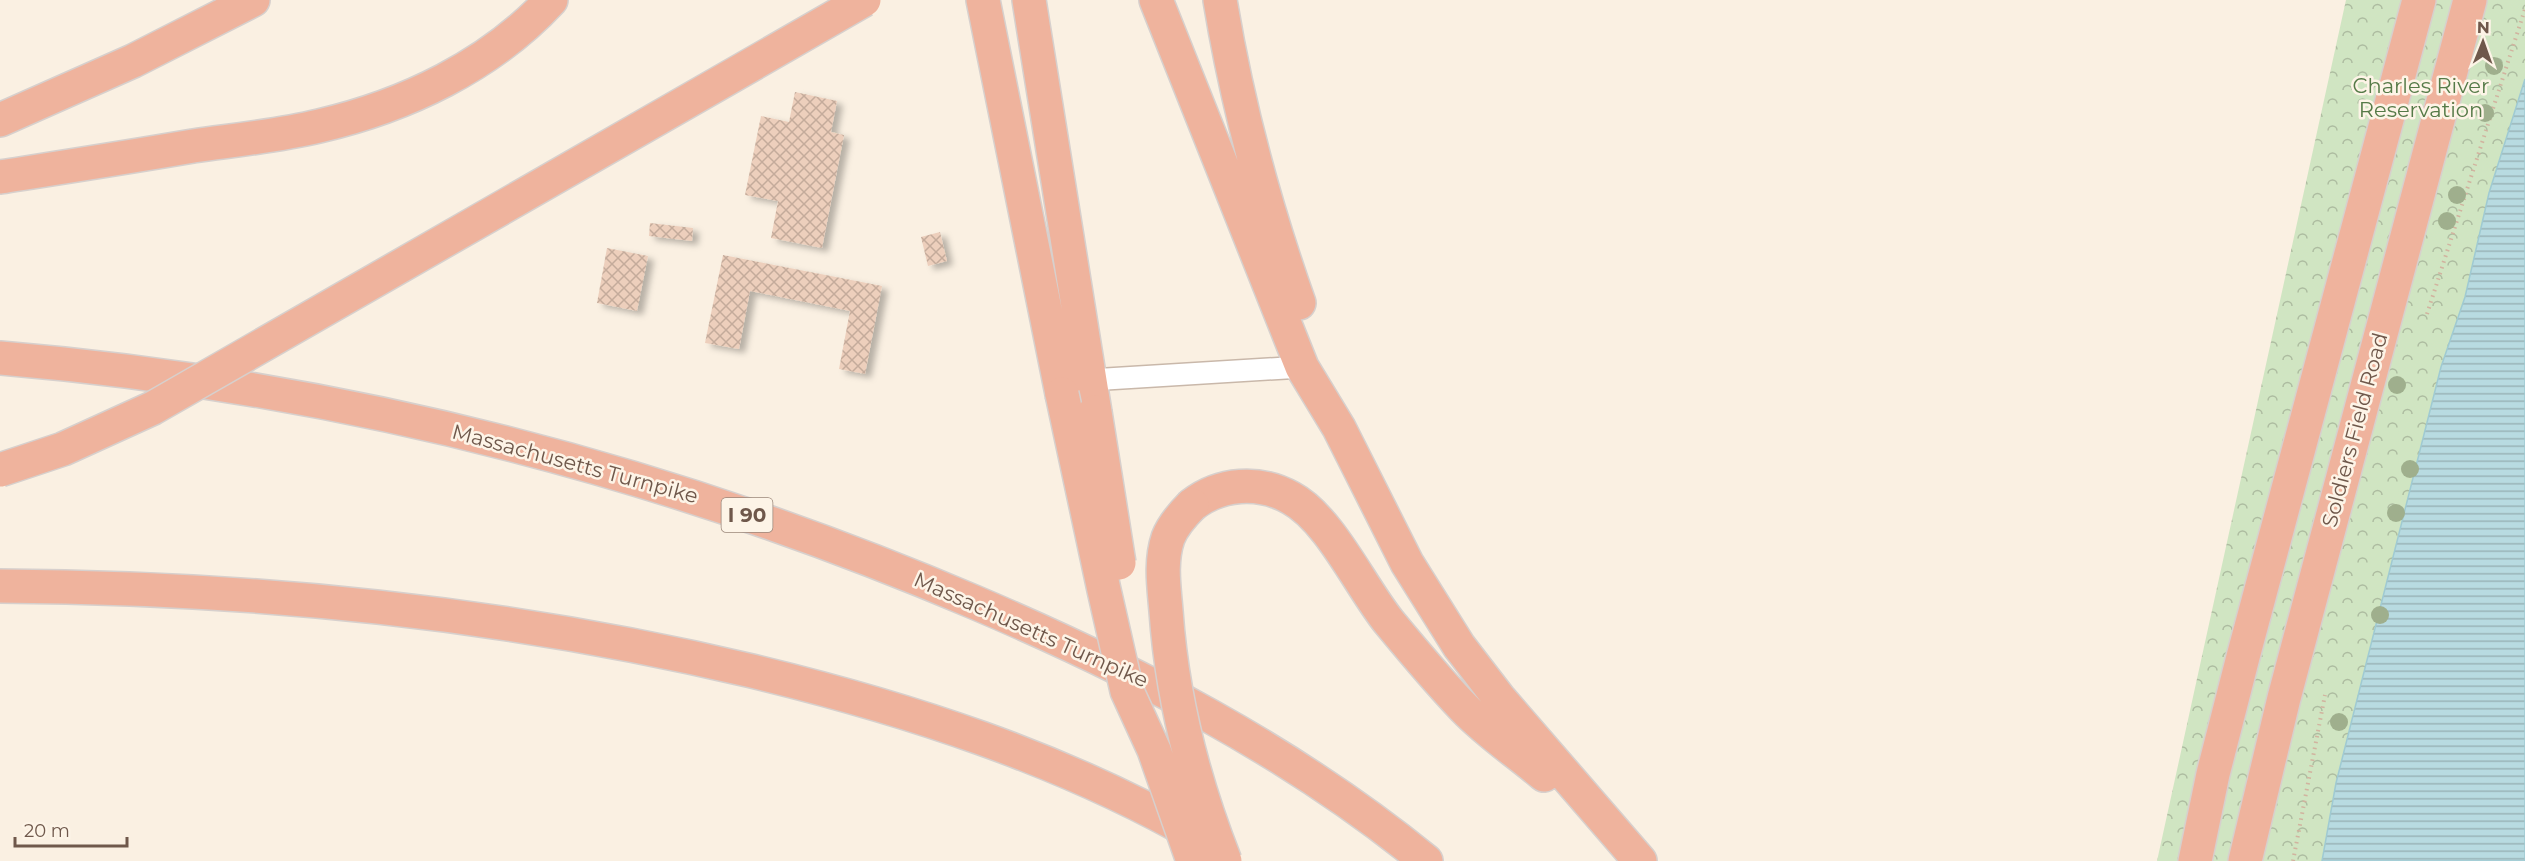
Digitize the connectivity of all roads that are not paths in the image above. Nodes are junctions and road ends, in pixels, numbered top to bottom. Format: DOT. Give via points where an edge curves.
graph roads {
  1 [pos="253,0"];
  2 [pos="551,0"];
  3 [pos="864,0"];
  4 [pos="983,0"];
  5 [pos="1029,0"];
  6 [pos="1156,0"];
  7 [pos="1220,0"];
  8 [pos="2419,0"];
  9 [pos="2470,0"];
  10 [pos="2482,0"];
  11 [pos="2453,65"];
  12 [pos="0,120"];
  13 [pos="0,177"];
  14 [pos="0,358"];
  15 [pos="1302,367"];
  16 [pos="1083,395"];
  17 [pos="1339,428"];
  18 [pos="0,470"];
  19 [pos="0,586"];
  20 [pos="1632,852"];
  21 [pos="1193,861"];
  22 [pos="1225,861"];
  23 [pos="1240,861"];
  24 [pos="1426,861"];
  25 [pos="2195,861"];
  26 [pos="2246,861"];
  1 -- 12 [label="highway" via="133,61"];
  2 -- 13 [label="highway" via="524,28 461,71 416,94 344,119 289,132"];
  3 -- 18 [label="highway, bridge" via="153,408 74,445"];
  4 -- 16 [label="highway"];
  5 -- 16 [label="highway"];
  6 -- 15 [label="highway"];
  7 -- 17 [label="highway" via="1266,204"];
  8 -- 25 [label="highway" via="2243,657"];
  9 -- 11 [label="highway, Soldiers Field Road"];
  10 -- 11 [label="highway"];
  11 -- 26 [label="highway, Soldiers Field Road" via="2284,698"];
  14 -- 24 [label="highway, Massachusetts Turnpike / I 90" via="175,377 402,418 629,476 776,525 978,603 1179,698 1303,772"];
  15 -- 16 [label="lane"];
  15 -- 17 [label="highway"];
  16 -- 21 [label="highway, bridge" via="1145,687 1154,750"];
  17 -- 20 [label="highway" via="1407,562 1459,646"];
  19 -- 23 [label="highway" via="178,591 337,602 538,627 672,652 869,701 999,745 1123,799"];
  20 -- 22 [label="highway, bridge" via="1465,709 1388,620 1316,517 1292,498 1251,486 1219,490 1192,505 1174,526 1165,549 1166,622 1179,713 1199,790"];
}
